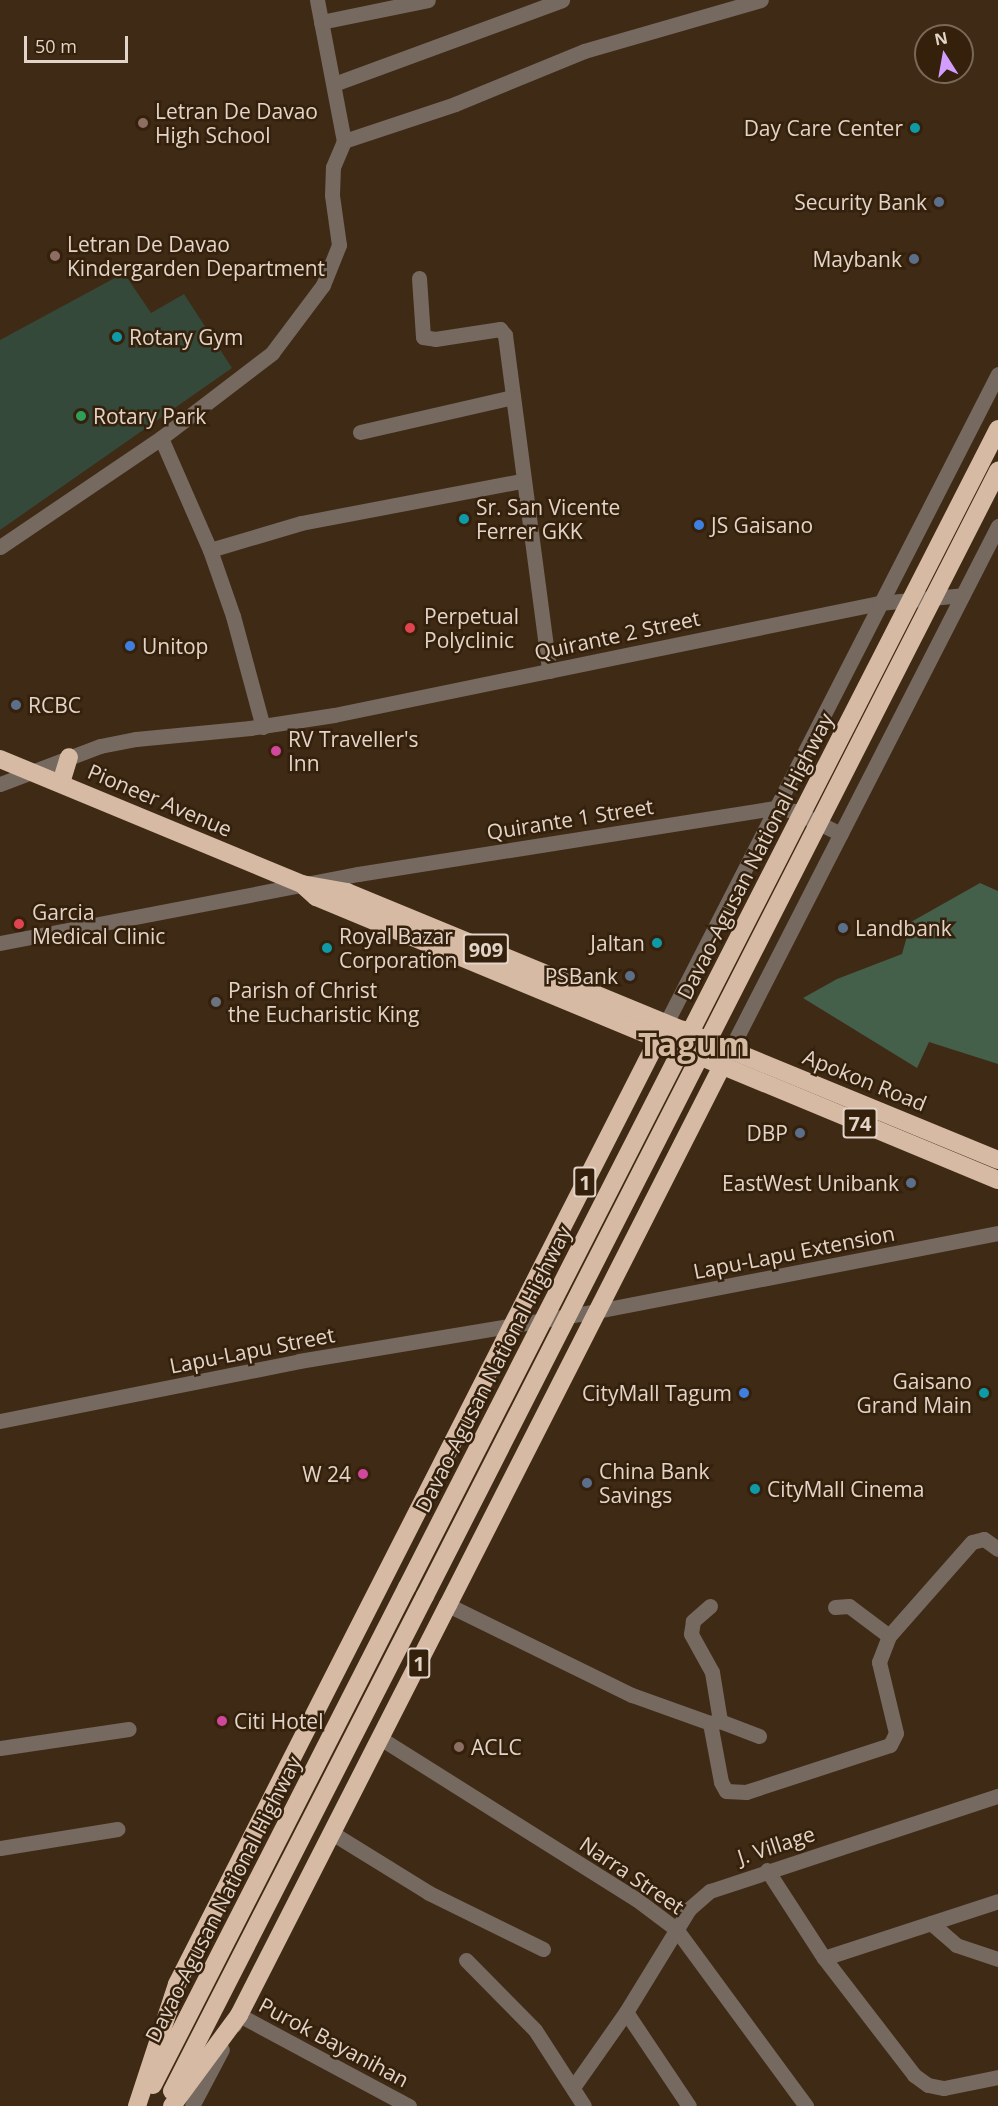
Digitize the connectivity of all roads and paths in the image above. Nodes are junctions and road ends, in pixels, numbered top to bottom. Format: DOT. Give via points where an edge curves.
graph roads {
  1 [pos="316,0"];
  2 [pos="428,0"];
  3 [pos="562,0"];
  4 [pos="761,0"];
  5 [pos="529,6"];
  6 [pos="321,22"];
  7 [pos="334,84"];
  8 [pos="344,141"];
  9 [pos="419,278"];
  10 [pos="998,374"];
  11 [pos="513,397"];
  12 [pos="998,429"];
  13 [pos="360,432"];
  14 [pos="161,438"];
  15 [pos="998,471"];
  16 [pos="522,481"];
  17 [pos="998,526"];
  18 [pos="0,547"];
  19 [pos="210,550"];
  20 [pos="963,595"];
  21 [pos="879,603"];
  22 [pos="549,671"];
  23 [pos="263,727"];
  24 [pos="69,757"];
  25 [pos="0,759"];
  26 [pos="36,773"];
  27 [pos="0,783"];
  28 [pos="62,783"];
  29 [pos="790,807"];
  30 [pos="832,825"];
  31 [pos="302,884"];
  32 [pos="0,943"];
  33 [pos="671,1034"];
  34 [pos="718,1054"];
  35 [pos="998,1160"];
  36 [pos="998,1180"];
  37 [pos="998,1233"];
  38 [pos="597,1311"];
  39 [pos="513,1325"];
  40 [pos="0,1421"];
  41 [pos="998,1549"];
  42 [pos="448,1605"];
  43 [pos="710,1606"];
  44 [pos="835,1607"];
  45 [pos="889,1636"];
  46 [pos="715,1722"];
  47 [pos="129,1729"];
  48 [pos="759,1736"];
  49 [pos="380,1738"];
  50 [pos="0,1748"];
  51 [pos="998,1796"];
  52 [pos="117,1829"];
  53 [pos="332,1833"];
  54 [pos="0,1848"];
  55 [pos="766,1870"];
  56 [pos="998,1901"];
  57 [pos="931,1923"];
  58 [pos="676,1929"];
  59 [pos="543,1949"];
  60 [pos="824,1958"];
  61 [pos="998,1959"];
  62 [pos="466,1960"];
  63 [pos="626,2012"];
  64 [pos="239,2015"];
  65 [pos="998,2077"];
  66 [pos="574,2086"];
  67 [pos="137,2106"];
  68 [pos="142,2106"];
  69 [pos="164,2106"];
  70 [pos="172,2106"];
  71 [pos="192,2106"];
  72 [pos="409,2106"];
  73 [pos="584,2106"];
  74 [pos="689,2106"];
  75 [pos="806,2106"];
  1 -- 6 [label="street"];
  2 -- 6 [label="street"];
  3 -- 5 [label="street"];
  4 -- 8 [label="street" via="584,51 455,104"];
  5 -- 7 [label="street"];
  6 -- 7 [label="street"];
  7 -- 8 [label="street"];
  8 -- 14 [label="street" via="333,167 332,195 339,245 323,285 272,353"];
  9 -- 11 [label="street" via="423,337 503,331"];
  10 -- 21 [label="street"];
  11 -- 13 [label="street"];
  11 -- 16 [label="street"];
  12 -- 68 [label="highway, Davao-Agusan National Highway / 1, bridge"];
  14 -- 18 [label="street"];
  14 -- 19 [label="street"];
  15 -- 69 [label="highway, Davao-Agusan National Highway / 1, bridge"];
  16 -- 19 [label="street" via="312,521"];
  16 -- 22 [label="street"];
  17 -- 20 [label="street"];
  19 -- 23 [label="street" via="233,616"];
  20 -- 21 [label="street, Quirante 2 Street"];
  20 -- 30 [label="street"];
  21 -- 22 [label="street, Quirante 2 Street"];
  21 -- 29 [label="street"];
  22 -- 23 [label="street, Quirante 2 Street"];
  23 -- 24 [label="street, Quirante 2 Street" via="136,739"];
  24 -- 26 [label="street, Quirante 2 Street"];
  24 -- 28 [label="highway"];
  25 -- 26 [label="highway, Pioneer Avenue / 909"];
  26 -- 27 [label="street, Quirante 2 Street"];
  26 -- 28 [label="highway, Pioneer Avenue / 909"];
  28 -- 31 [label="highway, Pioneer Avenue / 909"];
  29 -- 30 [label="street"];
  29 -- 31 [label="street, Quirante 1 Street"];
  29 -- 33 [label="highway, Davao-Agusan National Highway / 1"];
  30 -- 34 [label="highway, 1"];
  31 -- 32 [label="street, Quirante 1 Street"];
  31 -- 33 [label="highway, Pioneer Avenue / 909" via="347,892"];
  33 -- 34 [label="highway, Pioneer Avenue / 74"];
  33 -- 39 [label="highway, Davao-Agusan National Highway / 1"];
  34 -- 35 [label="highway, Apokon Road / 74"];
  34 -- 36 [label="highway, Apokon Road / 74"];
  34 -- 38 [label="highway, 1"];
  37 -- 38 [label="street, Lapu-Lapu Extension"];
  38 -- 39 [label="street, Lapu-Lapu Extension"];
  38 -- 42 [label="highway, 1"];
  39 -- 40 [label="street, Lapu-Lapu Street" via="299,1361"];
  39 -- 67 [label="highway, Davao-Agusan National Highway / 1" via="177,1984"];
  41 -- 45 [label="street" via="984,1539 972,1542"];
  42 -- 46 [label="street" via="632,1695"];
  42 -- 49 [label="highway, 1"];
  43 -- 46 [label="street" via="693,1621 691,1634 712,1672"];
  44 -- 45 [label="street" via="849,1606"];
  45 -- 46 [label="street" via="879,1662 896,1732 890,1744 736,1793 726,1791 721,1782"];
  46 -- 48 [label="street"];
  47 -- 50 [label="street"];
  49 -- 53 [label="highway, 1"];
  49 -- 58 [label="street, Narra Street" via="636,1899"];
  51 -- 55 [label="street, J. Village"];
  52 -- 54 [label="street"];
  53 -- 59 [label="street" via="429,1893"];
  53 -- 64 [label="highway, 1"];
  55 -- 58 [label="street, J. Village" via="710,1891 689,1909"];
  55 -- 60 [label="street"];
  56 -- 57 [label="street"];
  57 -- 60 [label="street"];
  57 -- 61 [label="street" via="956,1945"];
  58 -- 63 [label="street, J. Village"];
  58 -- 75 [label="street, Narra Street"];
  60 -- 65 [label="street" via="914,2074 928,2085 944,2088"];
  62 -- 66 [label="street" via="535,2030"];
  63 -- 66 [label="street, J. Village"];
  63 -- 74 [label="street"];
  64 -- 70 [label="highway, 1"];
  64 -- 71 [label="street"];
  64 -- 72 [label="street, Purok Bayanihan"];
  66 -- 73 [label="street"];
}
